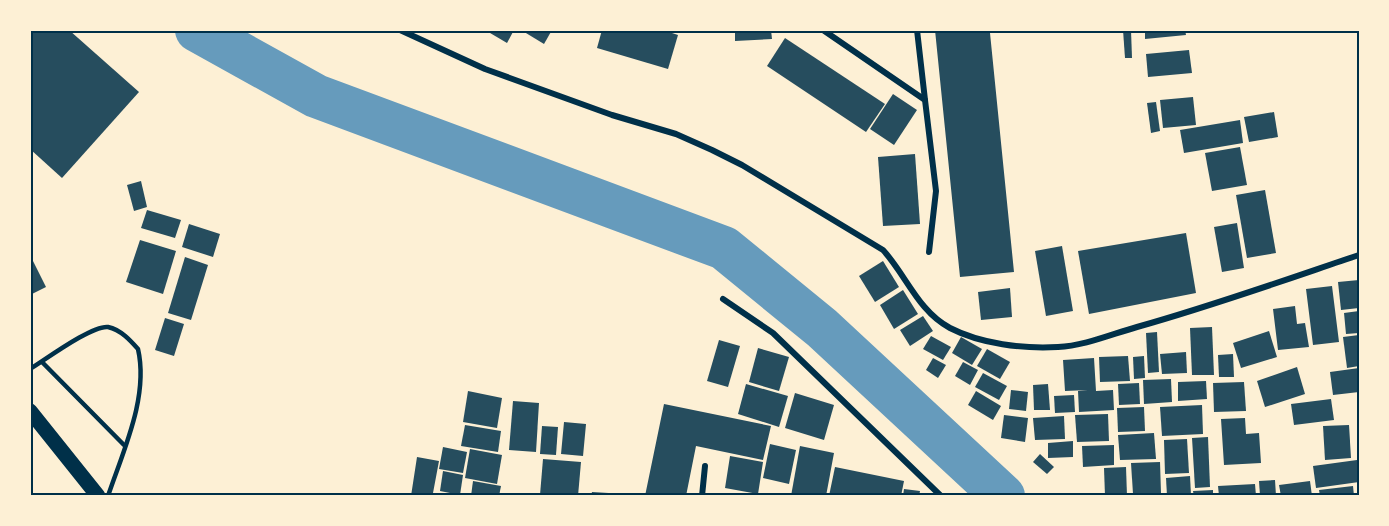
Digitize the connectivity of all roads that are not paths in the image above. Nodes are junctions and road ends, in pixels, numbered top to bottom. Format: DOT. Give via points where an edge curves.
graph roads {
  1 [pos="400,30"];
  2 [pos="823,30"];
  3 [pos="917,30"];
  4 [pos="925,100"];
  5 [pos="929,252"];
  6 [pos="1359,255"];
  7 [pos="723,299"];
  8 [pos="42,362"];
  9 [pos="30,369"];
  10 [pos="30,411"];
  11 [pos="124,445"];
  12 [pos="705,466"];
  13 [pos="98,496"];
  14 [pos="108,496"];
  15 [pos="702,496"];
  16 [pos="941,496"];
  1 -- 6 [label="street" via="485,69 676,134 742,165 883,250 929,312 951,328 988,341 1072,345 1208,307"];
  2 -- 4 [label="street"];
  3 -- 4 [label="street"];
  4 -- 5 [label="street" via="936,191"];
  7 -- 16 [label="street" via="773,333"];
  8 -- 9 [label="lane"];
  8 -- 11 [label="lane"];
  8 -- 11 [label="lane" via="105,327 128,337 138,349 141,377"];
  10 -- 13 [label="main road"];
  11 -- 14 [label="lane"];
  12 -- 15 [label="street"];
}
